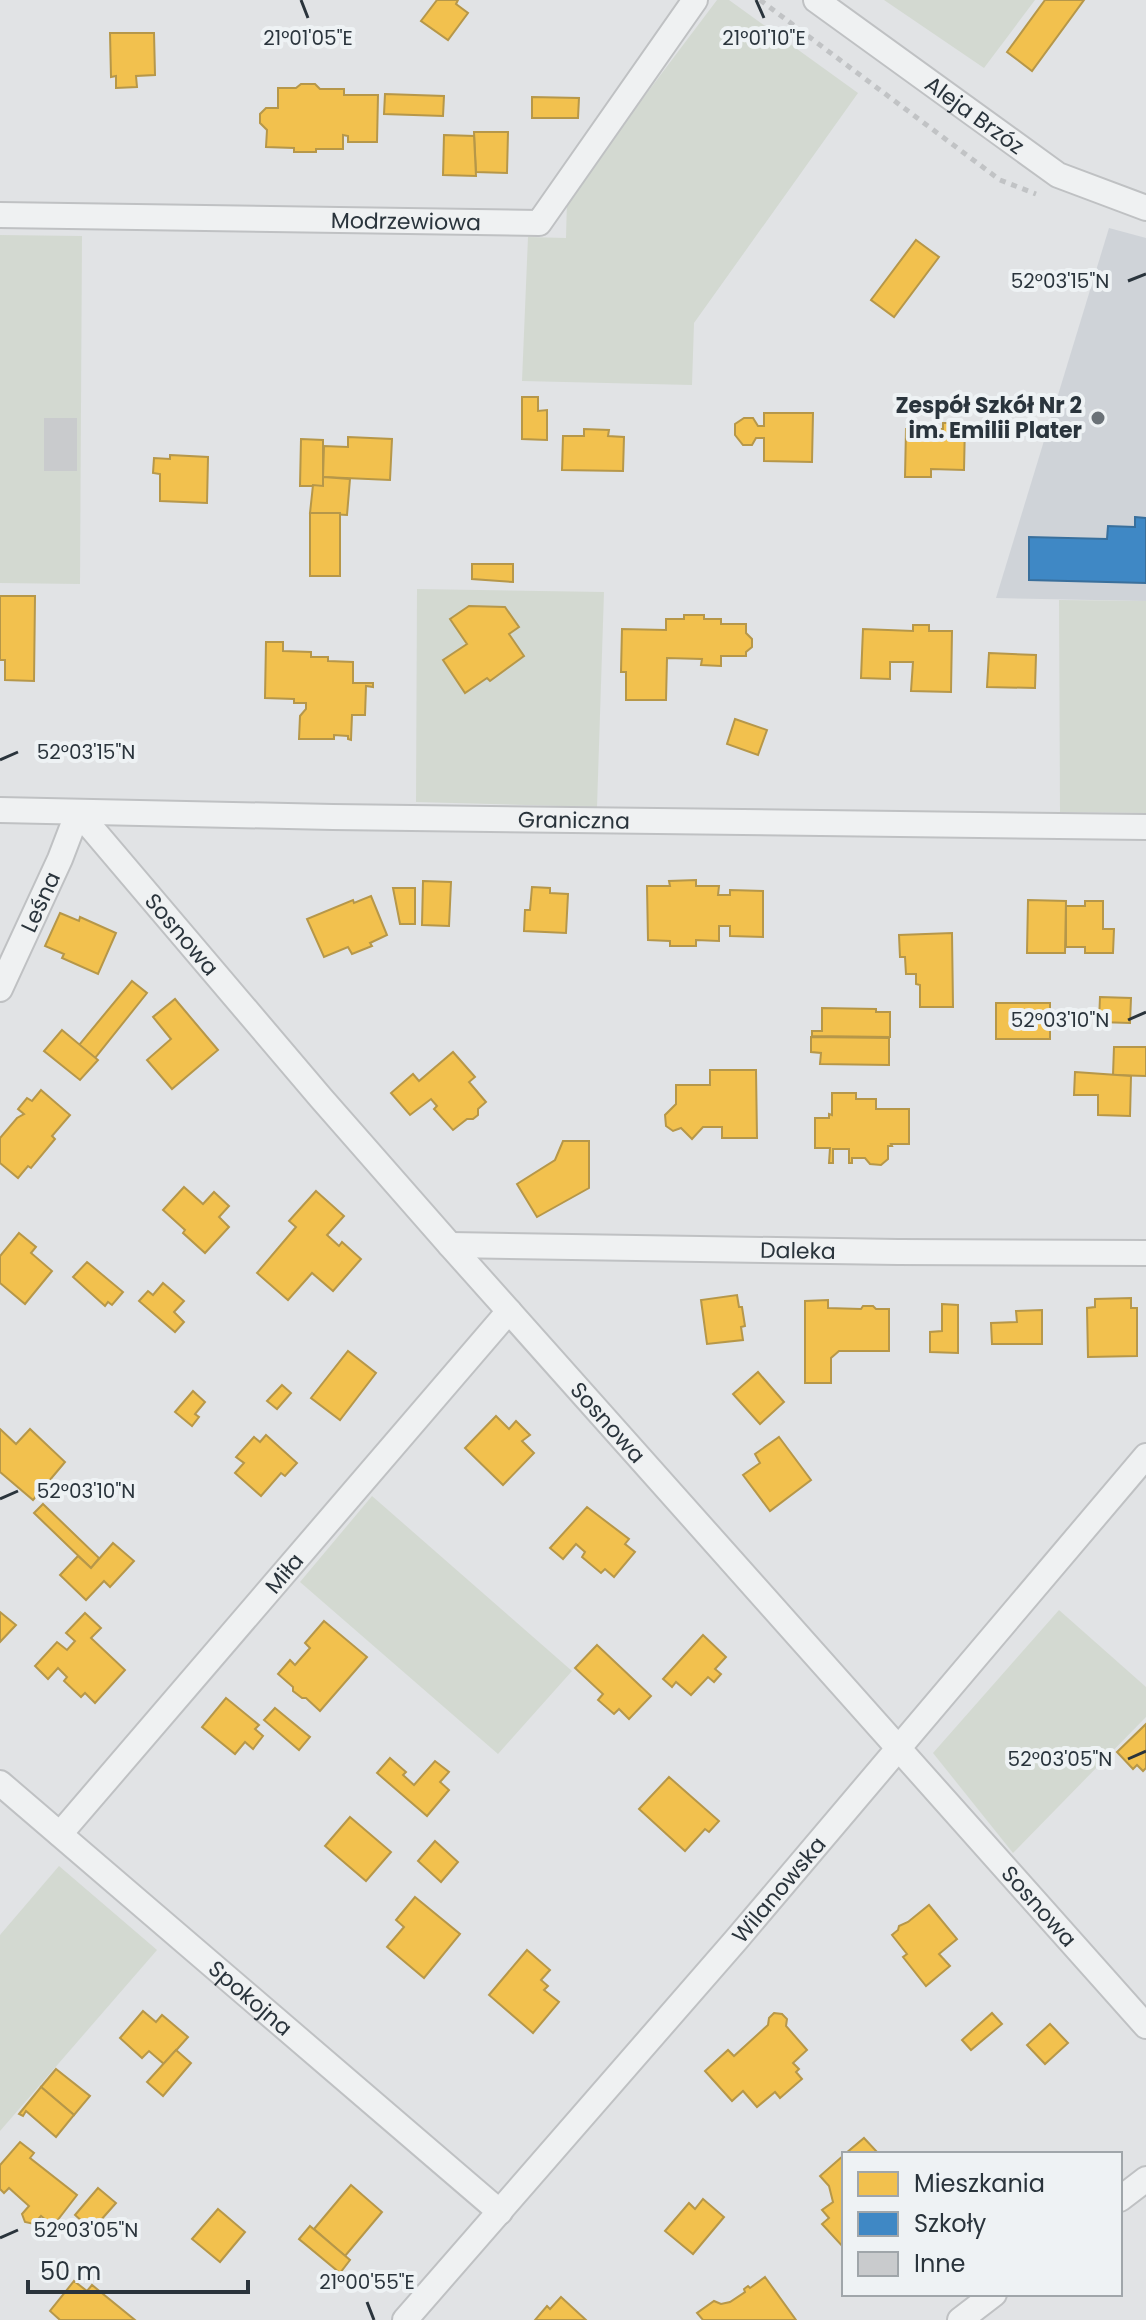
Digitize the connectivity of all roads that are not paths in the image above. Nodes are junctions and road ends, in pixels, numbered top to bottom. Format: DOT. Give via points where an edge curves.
graph roads {
  1 [pos="695,0"];
  2 [pos="816,0"];
  3 [pos="1146,208"];
  4 [pos="0,215"];
  5 [pos="0,810"];
  6 [pos="78,812"];
  7 [pos="1146,827"];
  8 [pos="0,989"];
  9 [pos="450,1245"];
  10 [pos="1146,1253"];
  11 [pos="509,1311"];
  12 [pos="1146,1456"];
  13 [pos="899,1749"];
  14 [pos="0,1783"];
  15 [pos="60,1834"];
  16 [pos="1146,2026"];
  17 [pos="1146,2179"];
  18 [pos="1122,2197"];
  19 [pos="500,2212"];
  20 [pos="991,2296"];
  21 [pos="405,2320"];
  22 [pos="960,2320"];
  1 -- 4 [label="street, Modrzewiowa" via="539,223"];
  2 -- 3 [label="street, Aleja Brzóz" via="1058,175"];
  5 -- 6 [label="street, Graniczna"];
  6 -- 7 [label="street, Graniczna"];
  6 -- 8 [label="street, Leśna"];
  6 -- 9 [label="street, Sosnowa"];
  9 -- 10 [label="street, Daleka"];
  9 -- 11 [label="street, Sosnowa"];
  11 -- 13 [label="street, Sosnowa"];
  11 -- 15 [label="street, Miła"];
  12 -- 13 [label="street, Wilanowska"];
  13 -- 16 [label="street, Sosnowa"];
  13 -- 19 [label="street, Wilanowska"];
  14 -- 15 [label="street, Spokojna"];
  15 -- 19 [label="street, Spokojna"];
  17 -- 18 [label="street"];
  19 -- 21 [label="street, Wilanowska"];
  20 -- 22 [label="street"];
}
